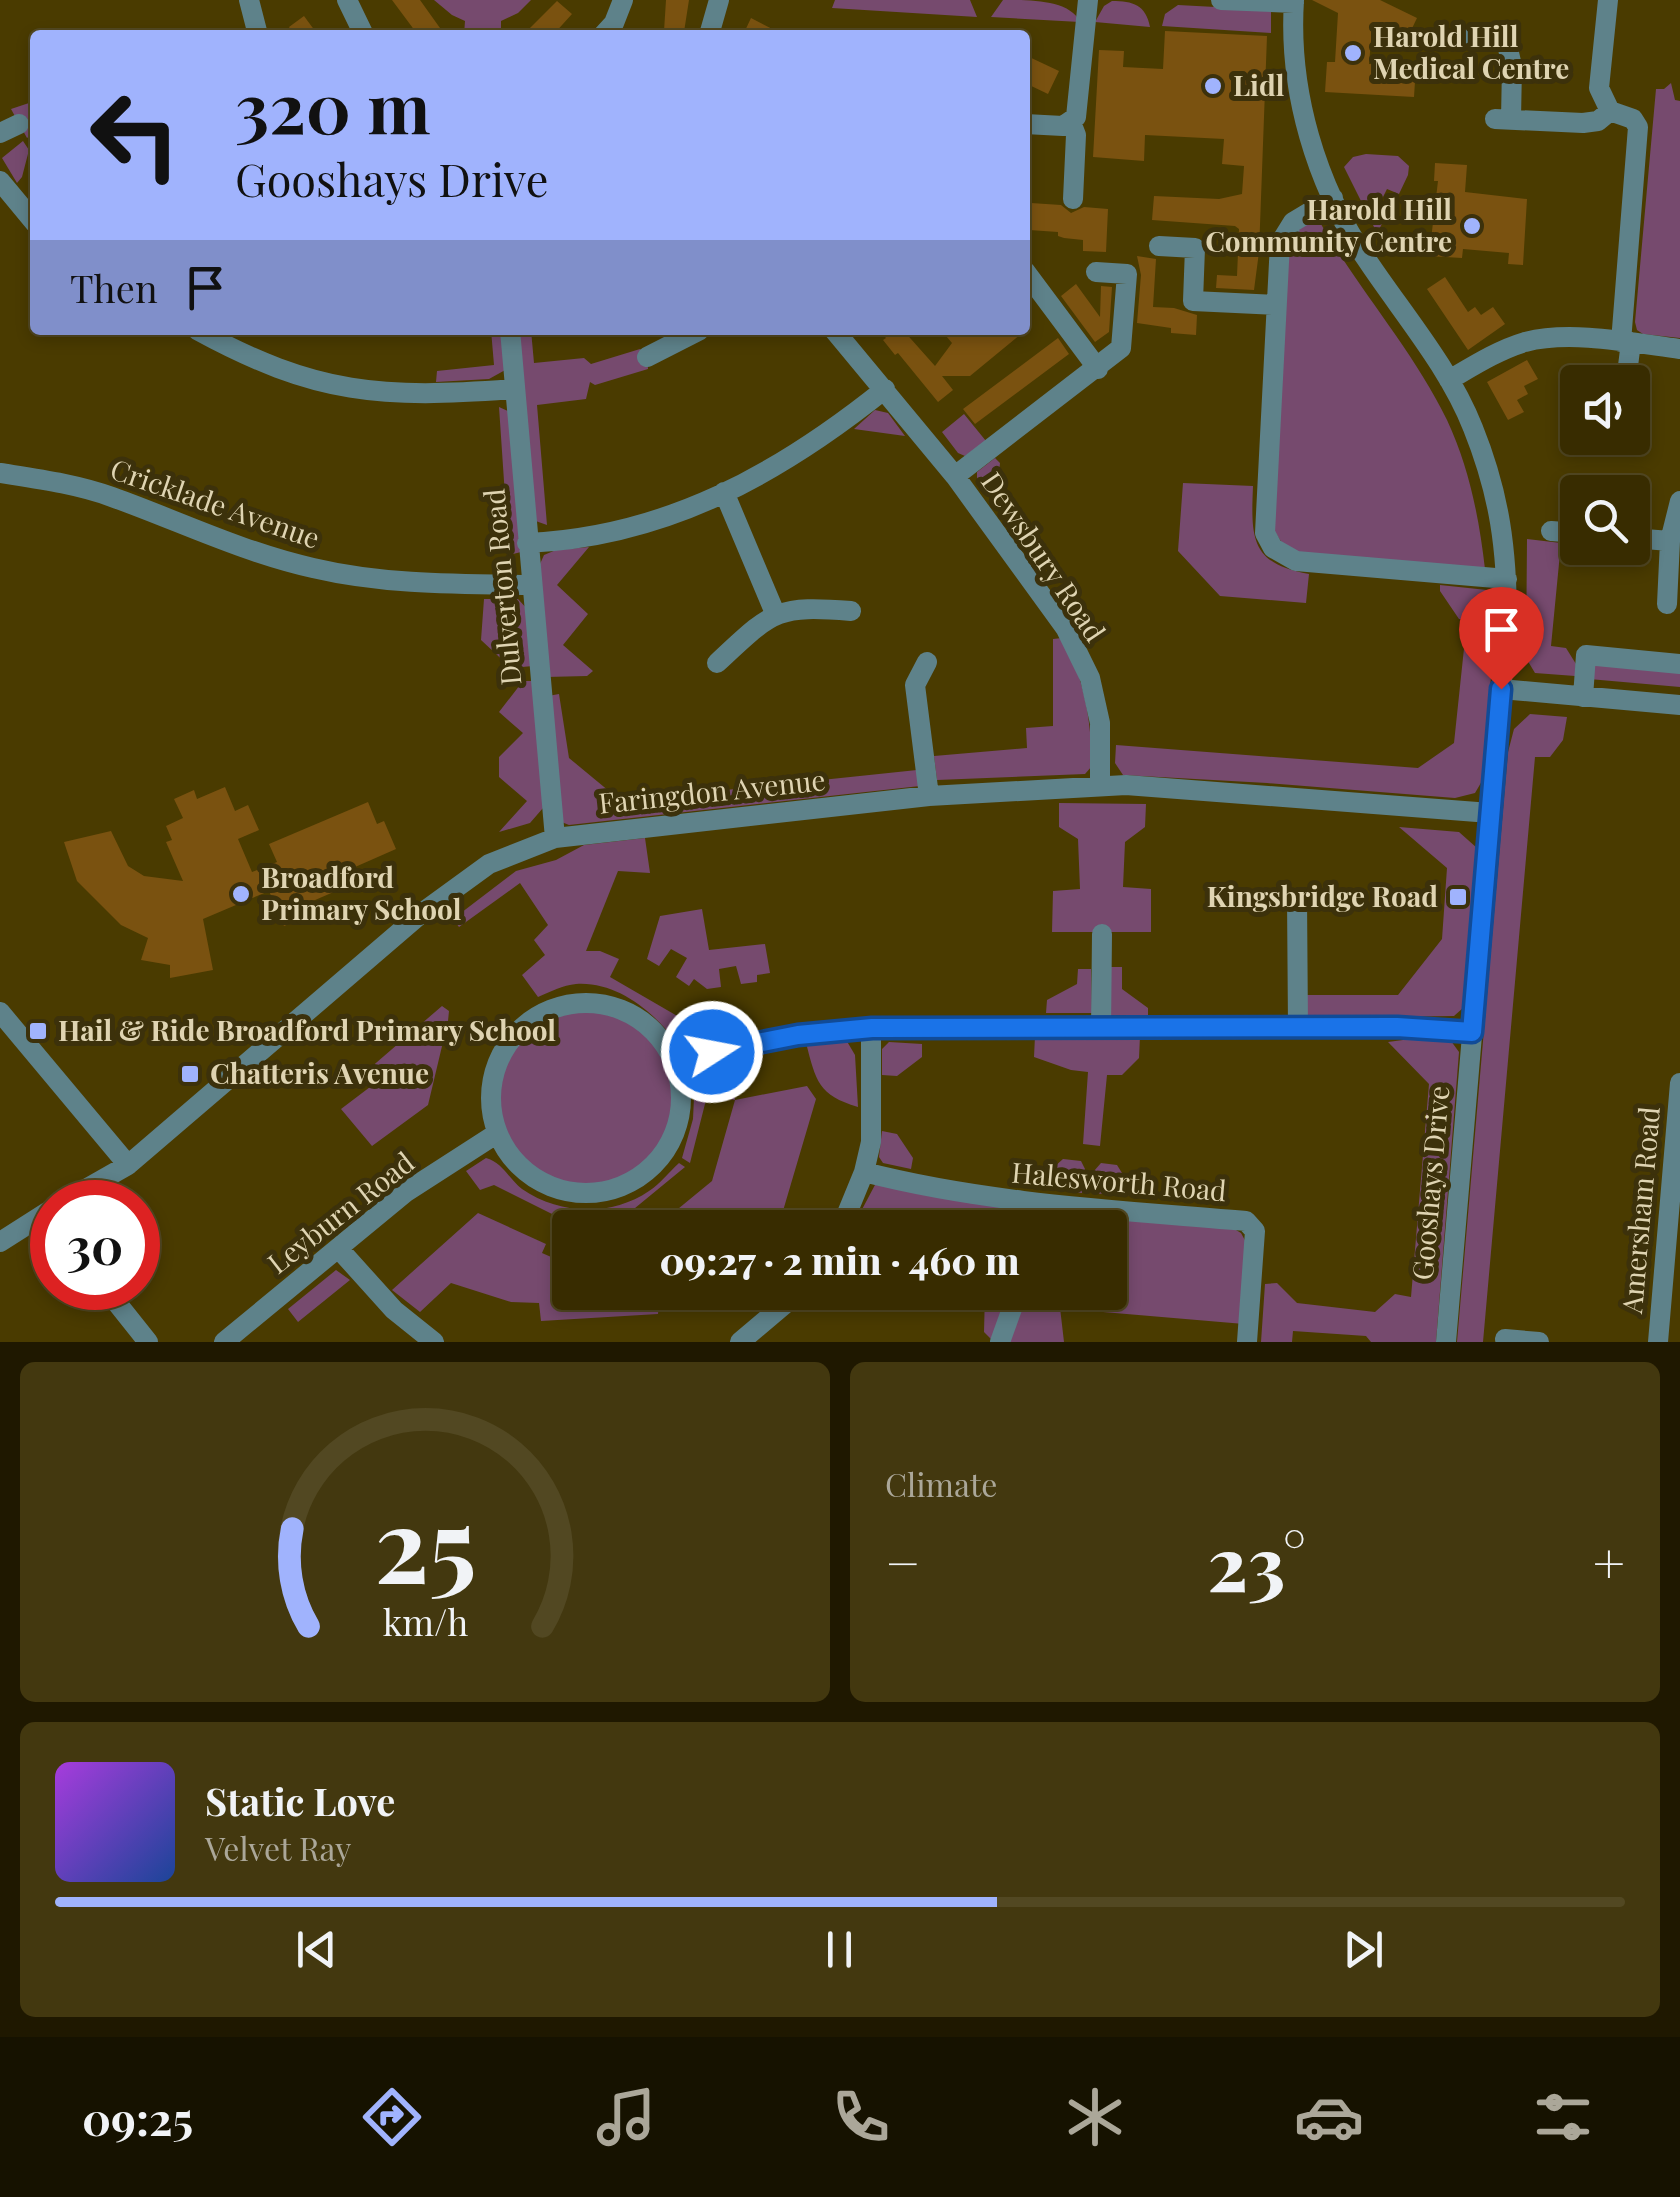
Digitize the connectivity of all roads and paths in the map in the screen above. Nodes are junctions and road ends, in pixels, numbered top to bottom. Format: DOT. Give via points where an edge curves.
graph roads {
  1 [pos="249,0"];
  2 [pos="348,0"];
  3 [pos="623,0"];
  4 [pos="719,0"];
  5 [pos="1088,0"];
  6 [pos="1222,0"];
  7 [pos="1608,0"];
  8 [pos="1294,2"];
  9 [pos="257,30"];
  10 [pos="362,30"];
  11 [pos="607,30"];
  12 [pos="710,30"];
  13 [pos="1470,38"];
  14 [pos="1610,110"];
  15 [pos="1071,122"];
  16 [pos="1030,124"];
  17 [pos="0,181"];
  18 [pos="1333,198"];
  19 [pos="1073,199"];
  20 [pos="30,217"];
  21 [pos="1160,246"];
  22 [pos="1096,272"];
  23 [pos="1030,278"];
  24 [pos="1275,305"];
  25 [pos="207,335"];
  26 [pos="510,335"];
  27 [pos="690,335"];
  28 [pos="838,335"];
  29 [pos="1626,342"];
  30 [pos="1680,350"];
  31 [pos="646,358"];
  32 [pos="1626,365"];
  33 [pos="1098,369"];
  34 [pos="1449,380"];
  35 [pos="514,389"];
  36 [pos="885,390"];
  37 [pos="0,473"];
  38 [pos="956,476"];
  39 [pos="724,492"];
  40 [pos="1680,501"];
  41 [pos="1551,530"];
  42 [pos="1560,531"];
  43 [pos="1650,539"];
  44 [pos="1670,541"];
  45 [pos="527,542"];
  46 [pos="1507,579"];
  47 [pos="532,585"];
  48 [pos="1667,604"];
  49 [pos="851,612"];
  50 [pos="775,613"];
  51 [pos="928,662"];
  52 [pos="717,663"];
  53 [pos="1680,664"];
  54 [pos="1501,689"];
  55 [pos="1583,696"];
  56 [pos="1680,705"];
  57 [pos="1100,786"];
  58 [pos="929,796"];
  59 [pos="1490,813"];
  60 [pos="554,838"];
  61 [pos="1297,898"];
  62 [pos="1102,934"];
  63 [pos="0,1012"];
  64 [pos="1298,1026"];
  65 [pos="872,1028"];
  66 [pos="1100,1030"];
  67 [pos="1472,1032"];
  68 [pos="674,1062"];
  69 [pos="1680,1083"];
  70 [pos="496,1134"];
  71 [pos="128,1164"];
  72 [pos="864,1172"];
  73 [pos="103,1180"];
  74 [pos="1029,1202"];
  75 [pos="849,1210"];
  76 [pos="1028,1210"];
  77 [pos="30,1225"];
  78 [pos="0,1242"];
  79 [pos="339,1249"];
  80 [pos="123,1310"];
  81 [pos="777,1310"];
  82 [pos="1012,1310"];
  83 [pos="1505,1339"];
  84 [pos="148,1342"];
  85 [pos="224,1342"];
  86 [pos="434,1342"];
  87 [pos="740,1342"];
  88 [pos="1000,1342"];
  89 [pos="1248,1342"];
  90 [pos="1446,1342"];
  91 [pos="1539,1342"];
  92 [pos="1658,1342"];
  1 -- 9 [label="street"];
  2 -- 10 [label="street"];
  3 -- 11 [label="street"];
  4 -- 12 [label="street"];
  5 -- 15 [label="street" via="1079,108"];
  6 -- 8 [label="street"];
  7 -- 14 [label="street" via="1599,88"];
  8 -- 18 [label="street, Gooshays Drive" via="1304,114"];
  13 -- 14 [label="street" via="1506,40 1512,66 1503,119 1584,123"];
  14 -- 29 [label="street" via="1638,128"];
  15 -- 16 [label="street"];
  15 -- 19 [label="street"];
  17 -- 20 [label="street"];
  18 -- 24 [label="street" via="1286,231"];
  18 -- 34 [label="street, Gooshays Drive"];
  21 -- 24 [label="street" via="1195,248 1194,301"];
  22 -- 33 [label="street, Dewsbury Road" via="1127,274 1121,348"];
  23 -- 33 [label="street"];
  24 -- 46 [label="street" via="1265,499 1272,548 1308,563"];
  25 -- 35 [label="street" via="321,384 424,395"];
  26 -- 35 [label="street, Dulverton Road"];
  27 -- 31 [label="street"];
  28 -- 36 [label="street, Dewsbury Road"];
  29 -- 30 [label="street"];
  29 -- 32 [label="street"];
  29 -- 34 [label="street" via="1528,342"];
  33 -- 38 [label="street, Dewsbury Road"];
  34 -- 46 [label="street, Gooshays Drive" via="1490,476 1504,529"];
  35 -- 45 [label="street, Dulverton Road"];
  36 -- 38 [label="street, Dewsbury Road"];
  36 -- 39 [label="street" via="786,462"];
  37 -- 47 [label="street, Cricklade Avenue" via="110,496 314,569 438,584"];
  38 -- 57 [label="street, Dewsbury Road" via="1066,629 1090,678 1100,723"];
  39 -- 45 [label="street" via="622,530"];
  39 -- 50 [label="street"];
  40 -- 44 [label="street"];
  41 -- 42 [label="street"];
  43 -- 44 [label="street"];
  44 -- 48 [label="street"];
  45 -- 47 [label="street, Dulverton Road"];
  46 -- 54 [label="street, Gooshays Drive"];
  47 -- 60 [label="street, Dulverton Road"];
  49 -- 50 [label="street"];
  50 -- 52 [label="street"];
  51 -- 58 [label="street" via="915,685"];
  53 -- 55 [label="street" via="1586,655"];
  54 -- 55 [label="street"];
  54 -- 59 [label="street, Gooshays Drive"];
  55 -- 56 [label="street"];
  57 -- 58 [label="street, Faringdon Avenue"];
  57 -- 59 [label="street, Faringdon Avenue"];
  58 -- 60 [label="street, Faringdon Avenue"];
  59 -- 67 [label="street, Gooshays Drive"];
  60 -- 71 [label="street, Faringdon Avenue" via="489,864 423,912"];
  61 -- 64 [label="street"];
  62 -- 66 [label="street"];
  63 -- 71 [label="street"];
  64 -- 66 [label="street"];
  64 -- 67 [label="street"];
  65 -- 66 [label="street"];
  65 -- 68 [label="street" via="798,1035"];
  65 -- 72 [label="street" via="871,1142"];
  67 -- 90 [label="street, Gooshays Drive"];
  68 -- 70 [label="street" via="638,1018 609,1005 578,1002 549,1009 502,1051 492,1075"];
  68 -- 70 [label="street" via="682,1094 679,1124 647,1173 621,1188 562,1192 534,1180"];
  69 -- 92 [label="street, Amersham Road"];
  70 -- 79 [label="street, Leyburn Road" via="406,1192"];
  71 -- 73 [label="street, Faringdon Avenue"];
  72 -- 74 [label="street, Halesworth Road"];
  72 -- 75 [label="street"];
  74 -- 76 [label="street"];
  74 -- 89 [label="street, Halesworth Road" via="1246,1221 1255,1230"];
  77 -- 78 [label="street, Faringdon Avenue"];
  79 -- 85 [label="street, Leyburn Road"];
  79 -- 86 [label="street" via="394,1310"];
  80 -- 84 [label="street"];
  81 -- 87 [label="street"];
  82 -- 88 [label="street"];
  83 -- 91 [label="street"];
}
